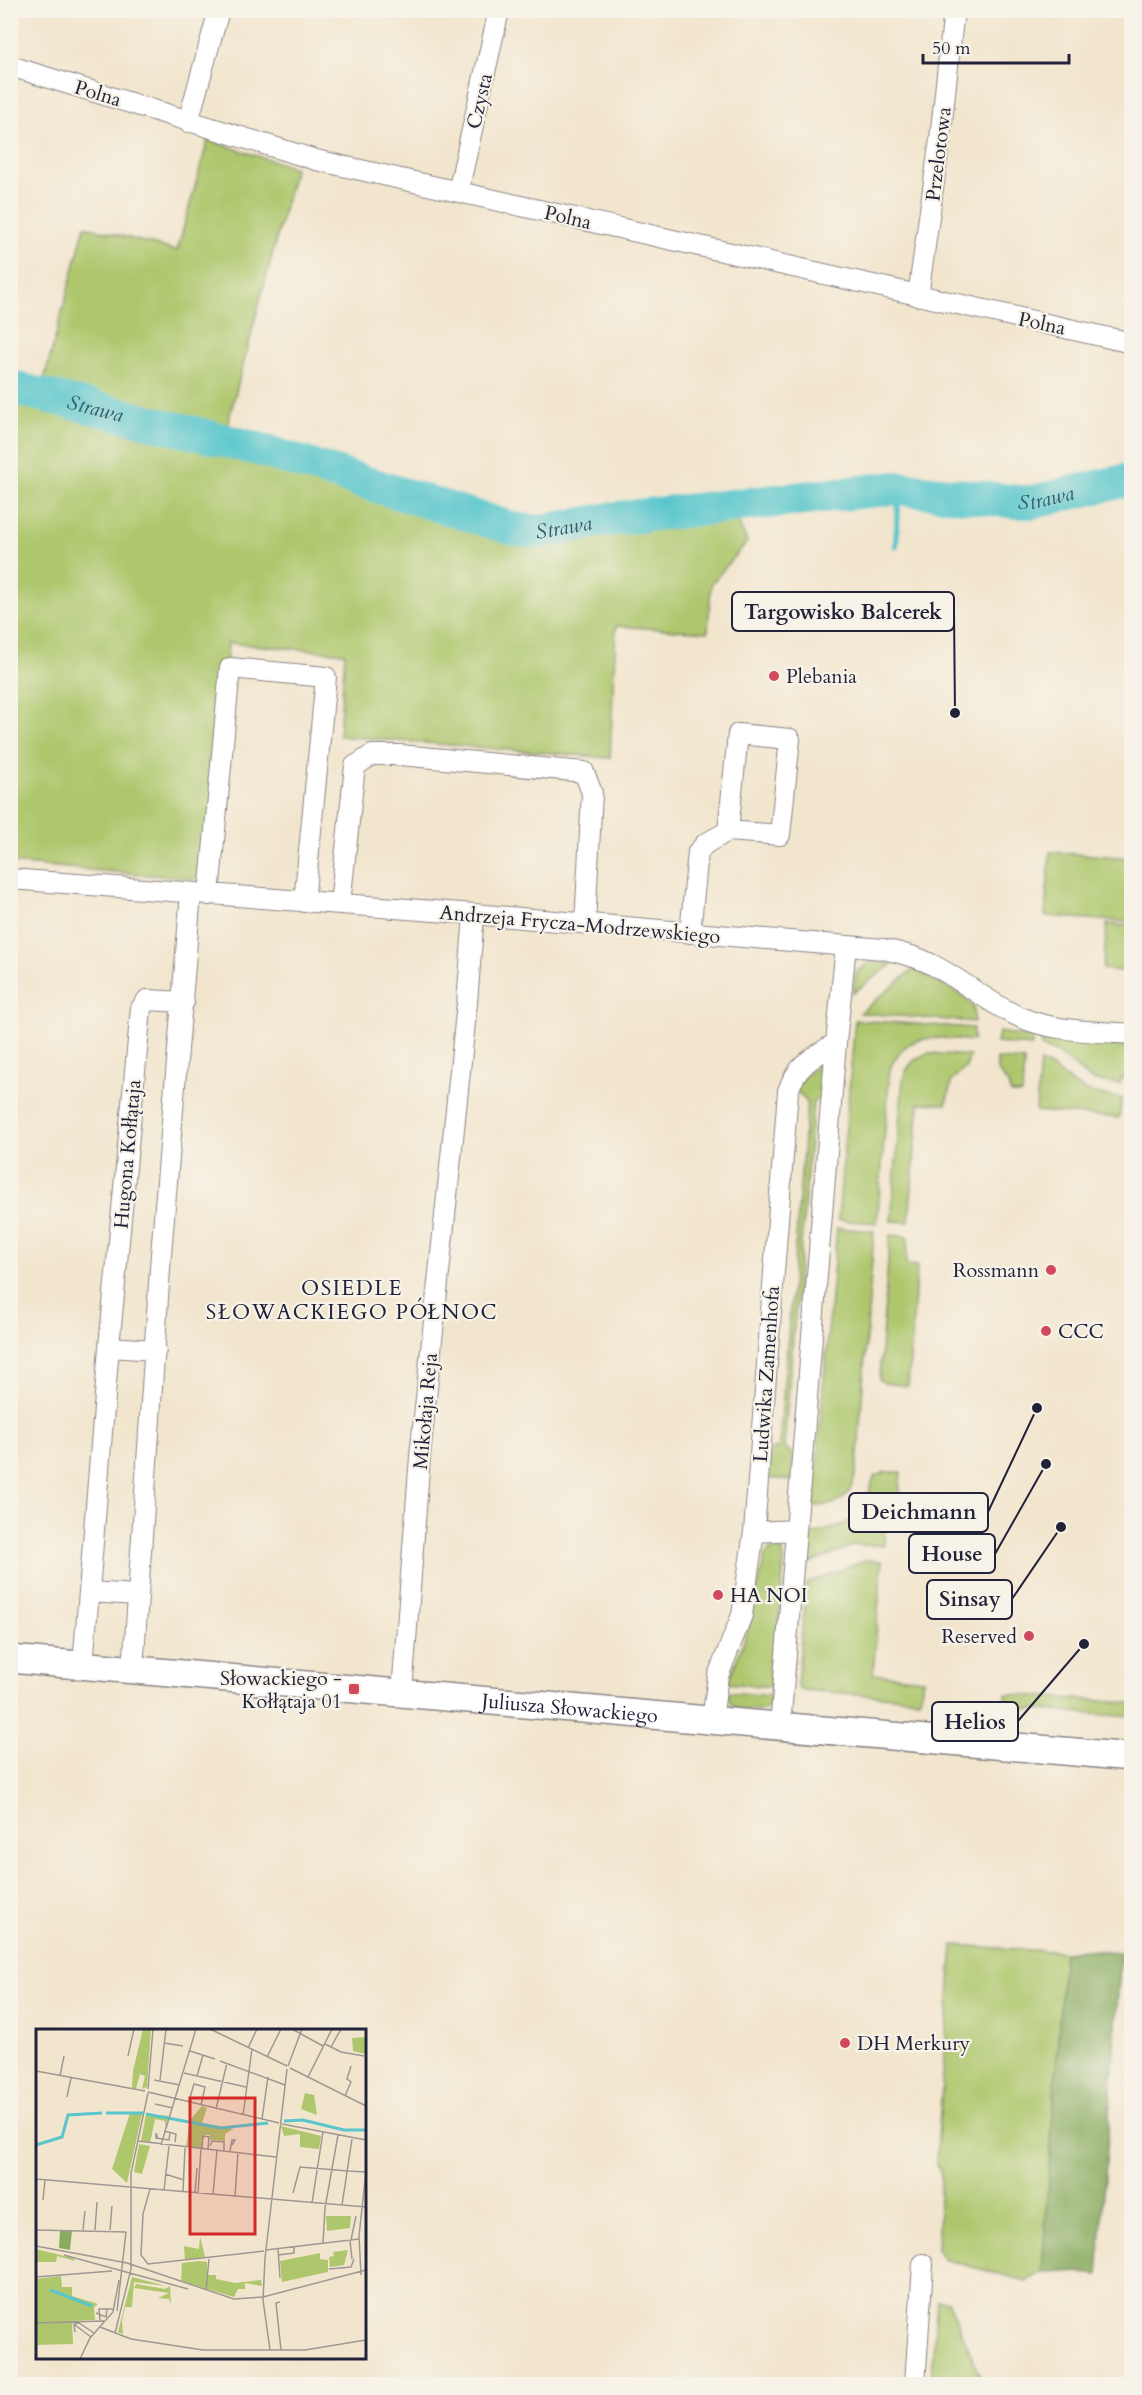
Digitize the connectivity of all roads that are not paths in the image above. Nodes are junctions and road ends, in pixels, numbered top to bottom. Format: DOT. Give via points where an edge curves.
graph roads {
  1 [pos="219,10"];
  2 [pos="500,10"];
  3 [pos="954,10"];
  4 [pos="10,66"];
  5 [pos="188,122"];
  6 [pos="458,192"];
  7 [pos="918,296"];
  8 [pos="1131,343"];
  9 [pos="728,831"];
  10 [pos="10,879"];
  11 [pos="200,894"];
  12 [pos="304,902"];
  13 [pos="340,904"];
  14 [pos="474,914"];
  15 [pos="585,924"];
  16 [pos="690,933"];
  17 [pos="846,946"];
  18 [pos="184,1002"];
  19 [pos="1131,1034"];
  20 [pos="836,1043"];
  21 [pos="109,1347"];
  22 [pos="156,1350"];
  23 [pos="795,1530"];
  24 [pos="754,1532"];
  25 [pos="88,1592"];
  26 [pos="137,1595"];
  27 [pos="10,1659"];
  28 [pos="83,1665"];
  29 [pos="133,1670"];
  30 [pos="402,1693"];
  31 [pos="712,1720"];
  32 [pos="780,1727"];
  33 [pos="1131,1757"];
  34 [pos="923,2264"];
  35 [pos="915,2385"];
  1 -- 5 [label="street"];
  2 -- 6 [label="street, Czysta"];
  3 -- 7 [label="street, Przelotowa"];
  4 -- 5 [label="street, Polna"];
  5 -- 6 [label="street, Polna" via="316,160"];
  6 -- 7 [label="street, Polna"];
  7 -- 8 [label="street, Polna"];
  9 -- 9 [label="street" via="738,734 790,739 780,835"];
  9 -- 16 [label="street" via="698,852"];
  10 -- 11 [label="street, Andrzeja Frycza-Modrzewskiego"];
  11 -- 12 [label="street, Andrzeja Frycza-Modrzewskiego"];
  11 -- 12 [label="street" via="230,668 326,677"];
  11 -- 18 [label="street"];
  12 -- 13 [label="street, Andrzeja Frycza-Modrzewskiego"];
  13 -- 14 [label="street, Andrzeja Frycza-Modrzewskiego"];
  13 -- 15 [label="street" via="355,766 372,755 400,755 584,772 592,793"];
  14 -- 15 [label="street, Andrzeja Frycza-Modrzewskiego"];
  14 -- 30 [label="street, Mikołaja Reja" via="420,1456"];
  15 -- 16 [label="street, Andrzeja Frycza-Modrzewskiego"];
  16 -- 17 [label="street, Andrzeja Frycza-Modrzewskiego"];
  17 -- 19 [label="street, Andrzeja Frycza-Modrzewskiego" via="908,954 937,967 994,1004 1042,1025"];
  17 -- 20 [label="street"];
  18 -- 21 [label="street, Hugona Kołłątaja" via="147,1000 141,1008"];
  18 -- 22 [label="street"];
  20 -- 23 [label="street"];
  20 -- 24 [label="street, Ludwika Zamenhofa" via="807,1061 795,1073 788,1091"];
  21 -- 22 [label="street"];
  21 -- 25 [label="street, Hugona Kołłątaja"];
  22 -- 26 [label="street"];
  23 -- 24 [label="street"];
  23 -- 32 [label="street"];
  24 -- 31 [label="street, Ludwika Zamenhofa" via="742,1615 718,1676"];
  25 -- 26 [label="street"];
  25 -- 28 [label="street, Hugona Kołłątaja"];
  26 -- 29 [label="street"];
  27 -- 28 [label="street, Juliusza Słowackiego"];
  28 -- 29 [label="street, Juliusza Słowackiego"];
  29 -- 30 [label="street, Juliusza Słowackiego"];
  30 -- 31 [label="street, Juliusza Słowackiego"];
  31 -- 32 [label="street, Juliusza Słowackiego"];
  32 -- 33 [label="street, Juliusza Słowackiego"];
  34 -- 35 [label="street"];
}
